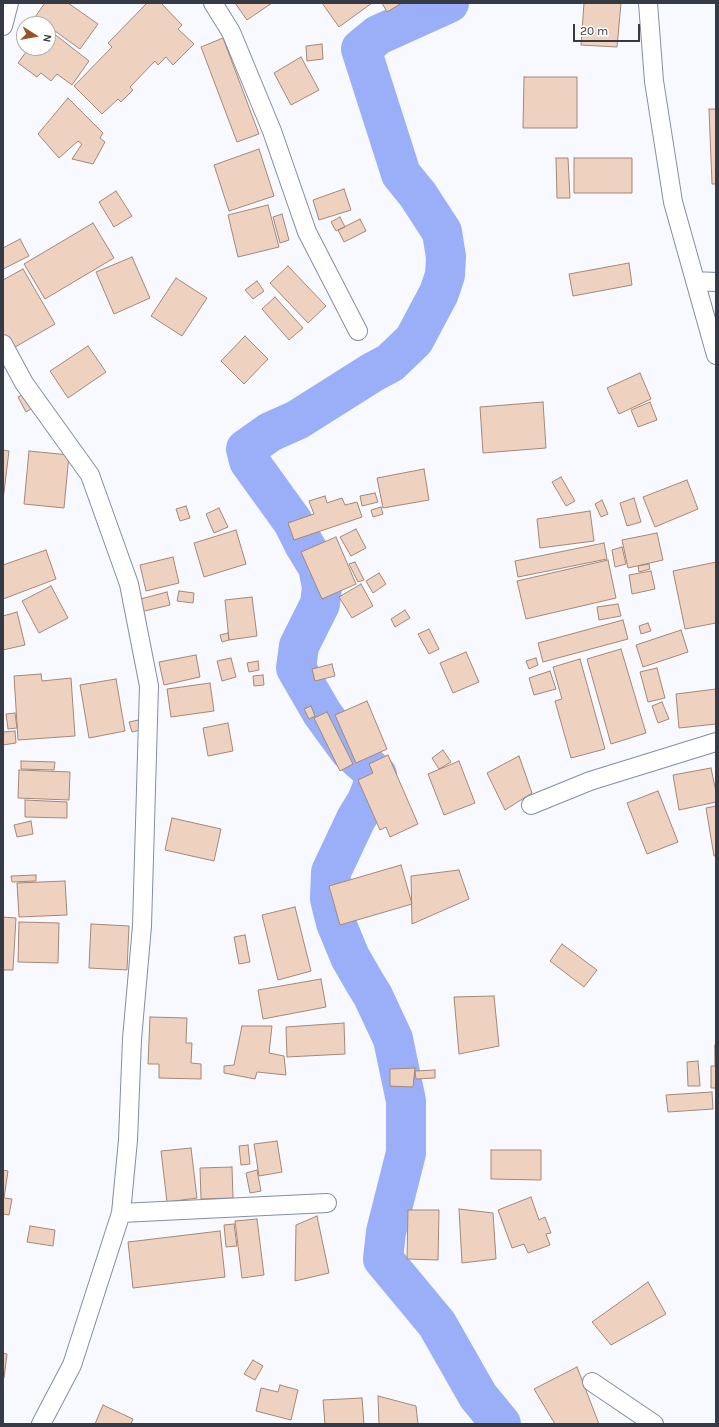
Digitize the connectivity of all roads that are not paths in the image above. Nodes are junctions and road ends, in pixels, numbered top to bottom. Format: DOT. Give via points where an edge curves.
graph roads {
  1 [pos="10,3"];
  2 [pos="213,3"];
  3 [pos="648,3"];
  4 [pos="3,26"];
  5 [pos="695,280"];
  6 [pos="716,282"];
  7 [pos="358,332"];
  8 [pos="3,344"];
  9 [pos="716,355"];
  10 [pos="716,742"];
  11 [pos="531,805"];
  12 [pos="327,1203"];
  13 [pos="121,1213"];
  14 [pos="592,1382"];
  15 [pos="41,1424"];
  16 [pos="654,1424"];
  1 -- 4 [label="street"];
  2 -- 7 [label="street" via="231,32 272,131 307,232"];
  3 -- 5 [label="street" via="654,81 673,202"];
  5 -- 6 [label="street"];
  5 -- 9 [label="street"];
  8 -- 13 [label="street" via="24,383 90,476 129,584 149,686 142,926"];
  10 -- 11 [label="street" via="590,781"];
  12 -- 13 [label="street"];
  13 -- 15 [label="street" via="72,1365"];
  14 -- 16 [label="street"];
}
